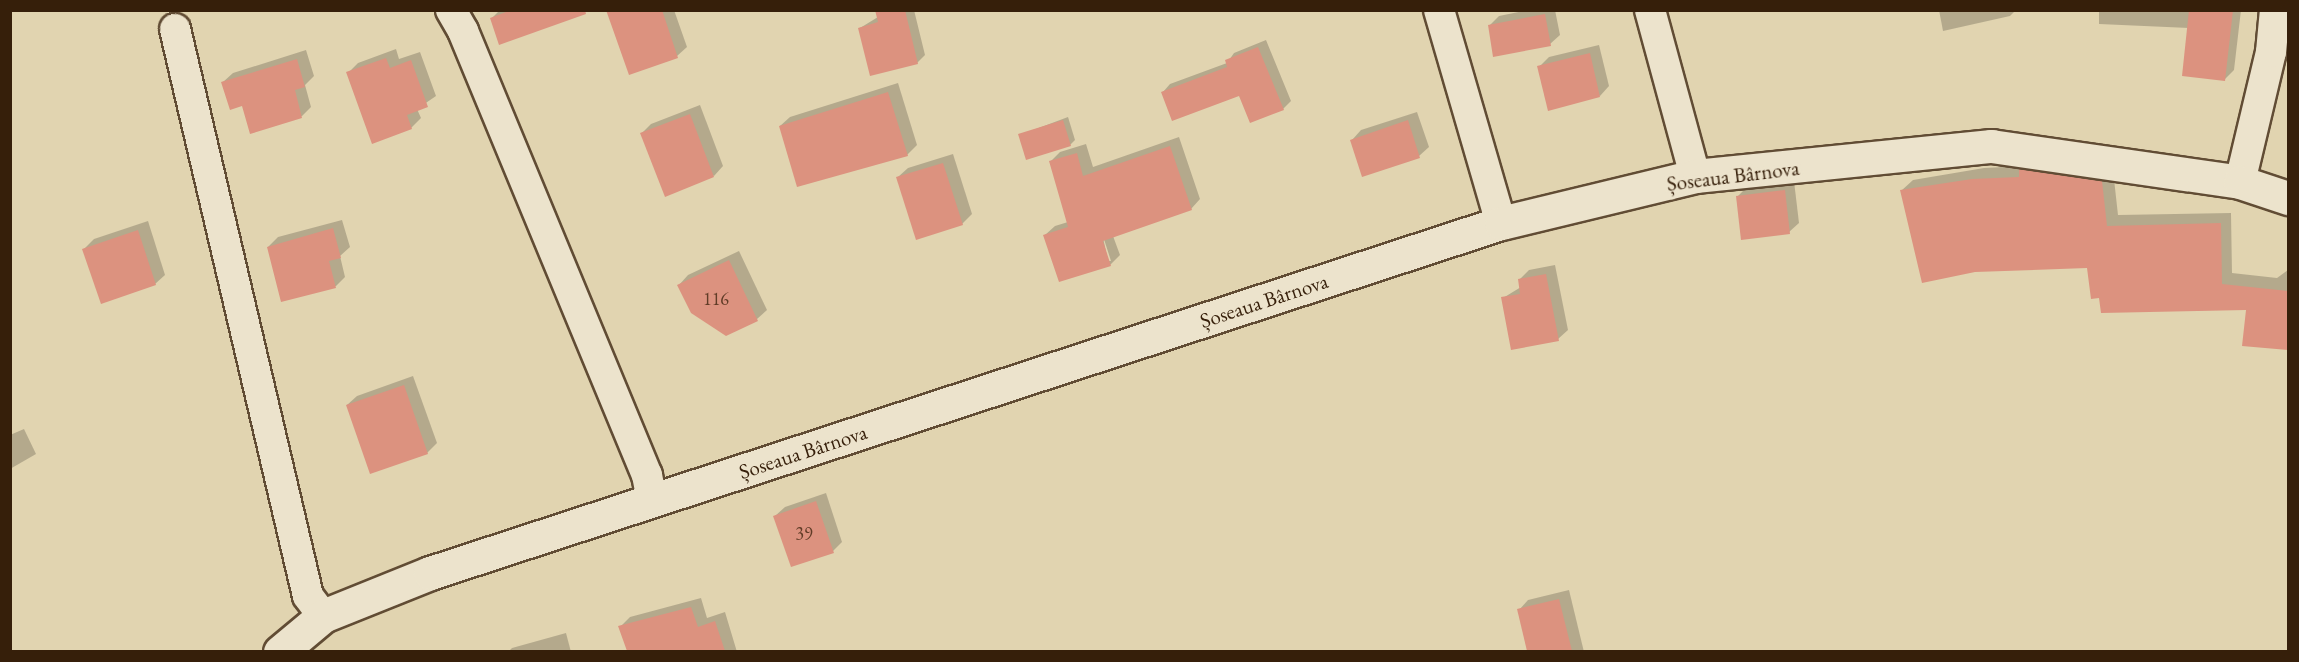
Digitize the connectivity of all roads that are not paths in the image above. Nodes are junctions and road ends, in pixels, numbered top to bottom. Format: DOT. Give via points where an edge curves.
graph roads {
  1 [pos="451,10"];
  2 [pos="1439,10"];
  3 [pos="1650,10"];
  4 [pos="2275,10"];
  5 [pos="175,29"];
  6 [pos="2280,50"];
  7 [pos="1695,176"];
  8 [pos="2240,182"];
  9 [pos="2289,198"];
  10 [pos="1501,223"];
  11 [pos="652,501"];
  12 [pos="323,616"];
  13 [pos="280,651"];
  1 -- 11 [label="street" via="638,454"];
  2 -- 10 [label="street"];
  3 -- 7 [label="street"];
  4 -- 6 [label="street"];
  5 -- 12 [label="street" via="308,596"];
  6 -- 8 [label="street"];
  7 -- 8 [label="main road, Șoseaua Bârnova" via="1991,146"];
  7 -- 10 [label="main road, Șoseaua Bârnova"];
  8 -- 9 [label="main road, Șoseaua Bârnova"];
  10 -- 11 [label="main road, Șoseaua Bârnova"];
  11 -- 12 [label="main road, Șoseaua Bârnova" via="430,573"];
  12 -- 13 [label="main road, Șoseaua Bârnova"];
}
